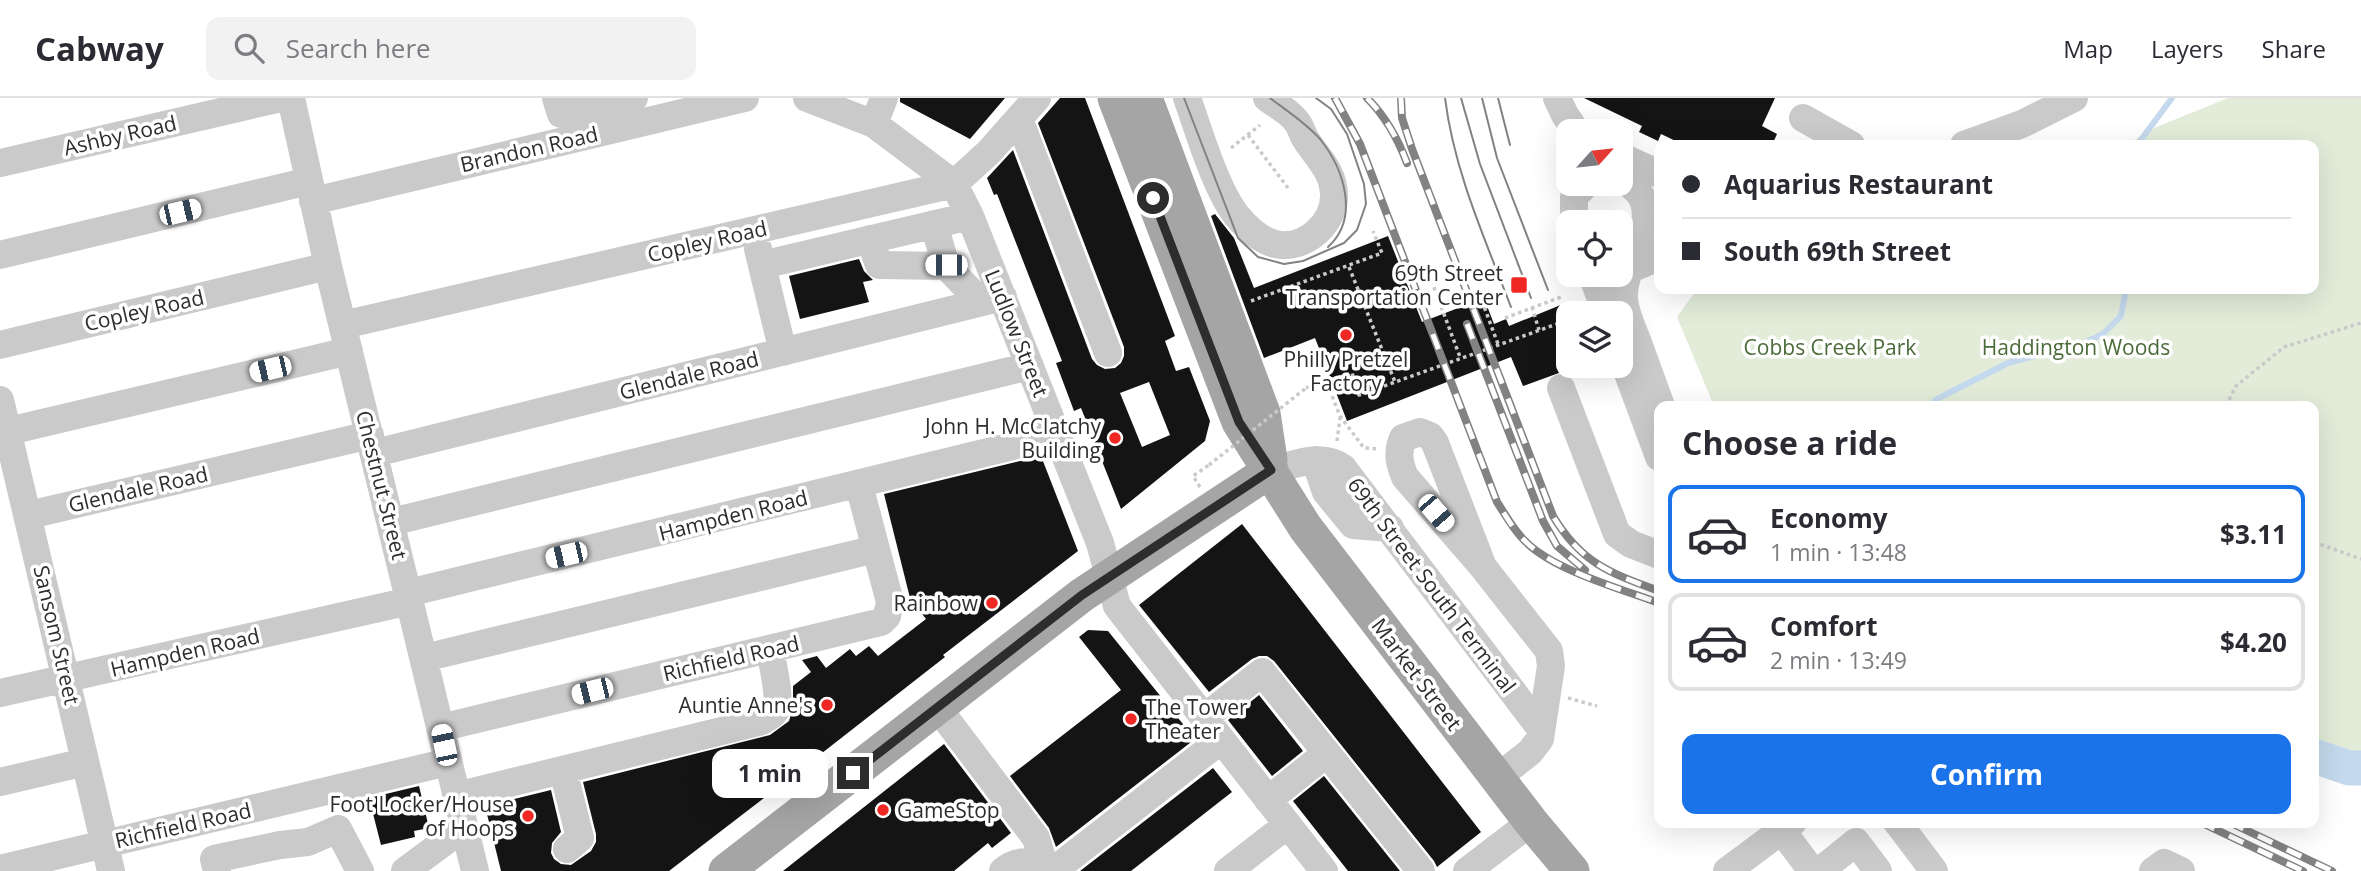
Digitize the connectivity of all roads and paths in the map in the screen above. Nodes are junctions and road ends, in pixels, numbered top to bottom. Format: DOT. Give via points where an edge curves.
graph roads {
  1 [pos="281,98"];
  2 [pos="291,98"];
  3 [pos="556,98"];
  4 [pos="634,98"];
  5 [pos="745,98"];
  6 [pos="807,98"];
  7 [pos="884,98"];
  8 [pos="1037,98"];
  9 [pos="1115,98"];
  10 [pos="1145,98"];
  11 [pos="1187,98"];
  12 [pos="1207,98"];
  13 [pos="1246,98"];
  14 [pos="1267,98"];
  15 [pos="1557,98"];
  16 [pos="2074,98"];
  17 [pos="1803,118"];
  18 [pos="1018,119"];
  19 [pos="1568,119"];
  20 [pos="874,124"];
  21 [pos="1260,125"];
  22 [pos="1248,135"];
  23 [pos="1842,140"];
  24 [pos="1978,140"];
  25 [pos="1306,141"];
  26 [pos="1231,148"];
  27 [pos="0,163"];
  28 [pos="1633,172"];
  29 [pos="954,184"];
  30 [pos="1644,186"];
  31 [pos="1288,188"];
  32 [pos="311,191"];
  33 [pos="970,216"];
  34 [pos="934,224"];
  35 [pos="1247,227"];
  36 [pos="752,230"];
  37 [pos="870,239"];
  38 [pos="0,255"];
  39 [pos="1654,259"];
  40 [pos="1633,261"];
  41 [pos="762,265"];
  42 [pos="946,265"];
  43 [pos="328,266"];
  44 [pos="1349,266"];
  45 [pos="1633,268"];
  46 [pos="1438,271"];
  47 [pos="1429,274"];
  48 [pos="1420,277"];
  49 [pos="1625,287"];
  50 [pos="1474,295"];
  51 [pos="1561,297"];
  52 [pos="992,300"];
  53 [pos="1532,307"];
  54 [pos="1505,318"];
  55 [pos="2361,323"];
  56 [pos="1556,324"];
  57 [pos="1539,330"];
  58 [pos="346,338"];
  59 [pos="1498,344"];
  60 [pos="0,345"];
  61 [pos="783,352"];
  62 [pos="1108,353"];
  63 [pos="1460,357"];
  64 [pos="1030,366"];
  65 [pos="1630,378"];
  66 [pos="1395,382"];
  67 [pos="1327,383"];
  68 [pos="1561,388"];
  69 [pos="0,400"];
  70 [pos="1659,401"];
  71 [pos="2228,401"];
  72 [pos="3,431"];
  73 [pos="1058,435"];
  74 [pos="373,444"];
  75 [pos="1654,444"];
  76 [pos="1399,452"];
  77 [pos="1271,470"];
  78 [pos="1193,476"];
  79 [pos="859,485"];
  80 [pos="29,514"];
  81 [pos="391,522"];
  82 [pos="2319,544"];
  83 [pos="876,549"];
  84 [pos="1654,553"];
  85 [pos="2361,559"];
  86 [pos="1483,567"];
  87 [pos="1110,577"];
  88 [pos="409,597"];
  89 [pos="769,649"];
  90 [pos="424,658"];
  91 [pos="67,678"];
  92 [pos="0,693"];
  93 [pos="937,707"];
  94 [pos="1204,718"];
  95 [pos="440,728"];
  96 [pos="1541,729"];
  97 [pos="1221,740"];
  98 [pos="1326,753"];
  99 [pos="85,762"];
  100 [pos="448,762"];
  101 [pos="564,770"];
  102 [pos="1497,778"];
  103 [pos="0,782"];
  104 [pos="456,796"];
  105 [pos="1268,800"];
  106 [pos="1531,822"];
  107 [pos="1287,825"];
  108 [pos="463,828"];
  109 [pos="1787,828"];
  110 [pos="1789,828"];
  111 [pos="1902,828"];
  112 [pos="103,843"];
  113 [pos="567,849"];
  114 [pos="0,869"];
  115 [pos="1046,870"];
  116 [pos="111,871"];
  117 [pos="216,871"];
  118 [pos="360,871"];
  119 [pos="405,871"];
  120 [pos="475,871"];
  121 [pos="726,871"];
  122 [pos="1003,871"];
  123 [pos="1228,871"];
  124 [pos="1324,871"];
  125 [pos="1421,871"];
  126 [pos="1467,871"];
  127 [pos="1572,871"];
  128 [pos="1727,871"];
  129 [pos="1812,871"];
  130 [pos="1820,871"];
  131 [pos="1878,871"];
  132 [pos="1934,871"];
  1 -- 27 [label="street, Ashby Road"];
  2 -- 32 [label="street, Chestnut Street"];
  3 -- 4 [label="street" via="561,114"];
  5 -- 32 [label="street, Brandon Road"];
  6 -- 20 [label="street, Ludlow Street"];
  7 -- 20 [label="street"];
  8 -- 18 [label="street, Copley Road"];
  9 -- 77 [label="main road, Market Street" via="1239,422"];
  10 -- 77 [label="main road, Market Street" via="1263,413"];
  11 -- 35 [label="street" via="1225,197"];
  12 -- 35 [label="street" via="1247,206"];
  13 -- 25 [label="street"];
  14 -- 25 [label="street" via="1296,120"];
  15 -- 19 [label="street"];
  16 -- 24 [label="street"];
  17 -- 23 [label="street"];
  18 -- 29 [label="street, Copley Road"];
  18 -- 62 [label="street"];
  20 -- 29 [label="street, Ludlow Street"];
  21 -- 22 [label="path"];
  22 -- 26 [label="path"];
  22 -- 31 [label="path"];
  25 -- 35 [label="street" via="1333,185 1333,205 1326,223 1301,241 1281,245"];
  28 -- 30 [label="street"];
  29 -- 33 [label="street, Ludlow Street"];
  29 -- 36 [label="street, Copley Road"];
  30 -- 40 [label="street" via="1646,224"];
  32 -- 38 [label="street, Brandon Road"];
  32 -- 43 [label="street, Chestnut Street"];
  33 -- 34 [label="street"];
  33 -- 52 [label="street, Ludlow Street"];
  34 -- 37 [label="street"];
  34 -- 42 [label="street"];
  36 -- 41 [label="street"];
  36 -- 58 [label="street, Copley Road"];
  37 -- 41 [label="street"];
  37 -- 42 [label="street" via="879,265"];
  39 -- 45 [label="street"];
  41 -- 61 [label="street"];
  42 -- 52 [label="street"];
  43 -- 58 [label="street, Chestnut Street"];
  43 -- 60 [label="street, Copley Road"];
  44 -- 66 [label="path"];
  46 -- 47 [label="path"];
  47 -- 48 [label="path"];
  47 -- 63 [label="path"];
  49 -- 70 [label="street" via="1625,305"];
  50 -- 59 [label="path" via="1479,293"];
  51 -- 53 [label="path"];
  52 -- 61 [label="street, Glendale Road"];
  52 -- 64 [label="street, Ludlow Street"];
  53 -- 54 [label="path"];
  53 -- 57 [label="path"];
  55 -- 71 [label="path" via="2284,346 2236,386"];
  56 -- 57 [label="path"];
  57 -- 59 [label="path"];
  58 -- 72 [label="street, Copley Road"];
  58 -- 74 [label="street, Chestnut Street"];
  59 -- 63 [label="path"];
  61 -- 74 [label="street, Glendale Road"];
  63 -- 66 [label="path"];
  64 -- 73 [label="street, Ludlow Street"];
  64 -- 81 [label="street"];
  65 -- 75 [label="street"];
  66 -- 67 [label="path" via="1359,395 1352,373"];
  67 -- 76 [label="path" via="1340,415 1364,448"];
  67 -- 78 [label="path, bridge" via="1306,388"];
  68 -- 84 [label="street" via="1617,534"];
  69 -- 72 [label="street, Sansom Street"];
  72 -- 80 [label="street, Sansom Street"];
  73 -- 79 [label="street, Hampden Road"];
  73 -- 87 [label="street, Ludlow Street"];
  74 -- 80 [label="street, Glendale Road"];
  74 -- 81 [label="street, Chestnut Street"];
  76 -- 86 [label="street" via="1405,477"];
  76 -- 86 [label="street" via="1403,438 1412,433 1430,436"];
  77 -- 87 [label="main road"];
  77 -- 96 [label="street, 69th Street South Terminal" via="1315,460 1335,462 1343,468"];
  77 -- 102 [label="main road, Market Street" via="1305,527"];
  79 -- 83 [label="street, Richfield Road"];
  79 -- 88 [label="street, Hampden Road"];
  80 -- 91 [label="street, Sansom Street"];
  81 -- 88 [label="street, Chestnut Street"];
  82 -- 85 [label="path"];
  83 -- 89 [label="street, Richfield Road" via="890,602 881,622"];
  83 -- 90 [label="street"];
  86 -- 96 [label="street" via="1549,650 1551,666"];
  87 -- 93 [label="main road"];
  87 -- 94 [label="street, Ludlow Street" via="1117,606"];
  88 -- 90 [label="street, Chestnut Street"];
  88 -- 91 [label="street, Hampden Road"];
  89 -- 95 [label="street, Richfield Road"];
  89 -- 101 [label="street" via="778,699 771,716"];
  90 -- 95 [label="street, Chestnut Street"];
  91 -- 92 [label="street, Hampden Road"];
  91 -- 99 [label="street, Sansom Street"];
  93 -- 115 [label="street" via="1036,838"];
  93 -- 121 [label="main road"];
  94 -- 97 [label="street, Ludlow Street"];
  94 -- 98 [label="street" via="1262,672"];
  95 -- 100 [label="street, Chestnut Street"];
  96 -- 102 [label="street" via="1537,745"];
  97 -- 105 [label="street, Ludlow Street"];
  97 -- 115 [label="street"];
  98 -- 105 [label="street"];
  98 -- 125 [label="street"];
  99 -- 103 [label="street"];
  99 -- 112 [label="street, Sansom Street"];
  100 -- 104 [label="street, Chestnut Street"];
  100 -- 112 [label="street, Richfield Road"];
  101 -- 104 [label="street"];
  101 -- 113 [label="street" via="580,838"];
  102 -- 106 [label="main road, Market Street"];
  104 -- 108 [label="street, Chestnut Street"];
  105 -- 107 [label="street, Ludlow Street"];
  106 -- 126 [label="street"];
  106 -- 127 [label="main road, Market Street"];
  107 -- 123 [label="street"];
  107 -- 124 [label="street, Ludlow Street"];
  108 -- 119 [label="street"];
  108 -- 120 [label="street, Chestnut Street"];
  109 -- 128 [label="street"];
  110 -- 129 [label="street"];
  111 -- 132 [label="street"];
  112 -- 114 [label="street, Richfield Road"];
  112 -- 116 [label="street, Sansom Street"];
  115 -- 122 [label="street" via="1026,860"];
  117 -- 118 [label="street" via="214,859 308,842 338,829"];
  130 -- 131 [label="street" via="1856,842"];
}
